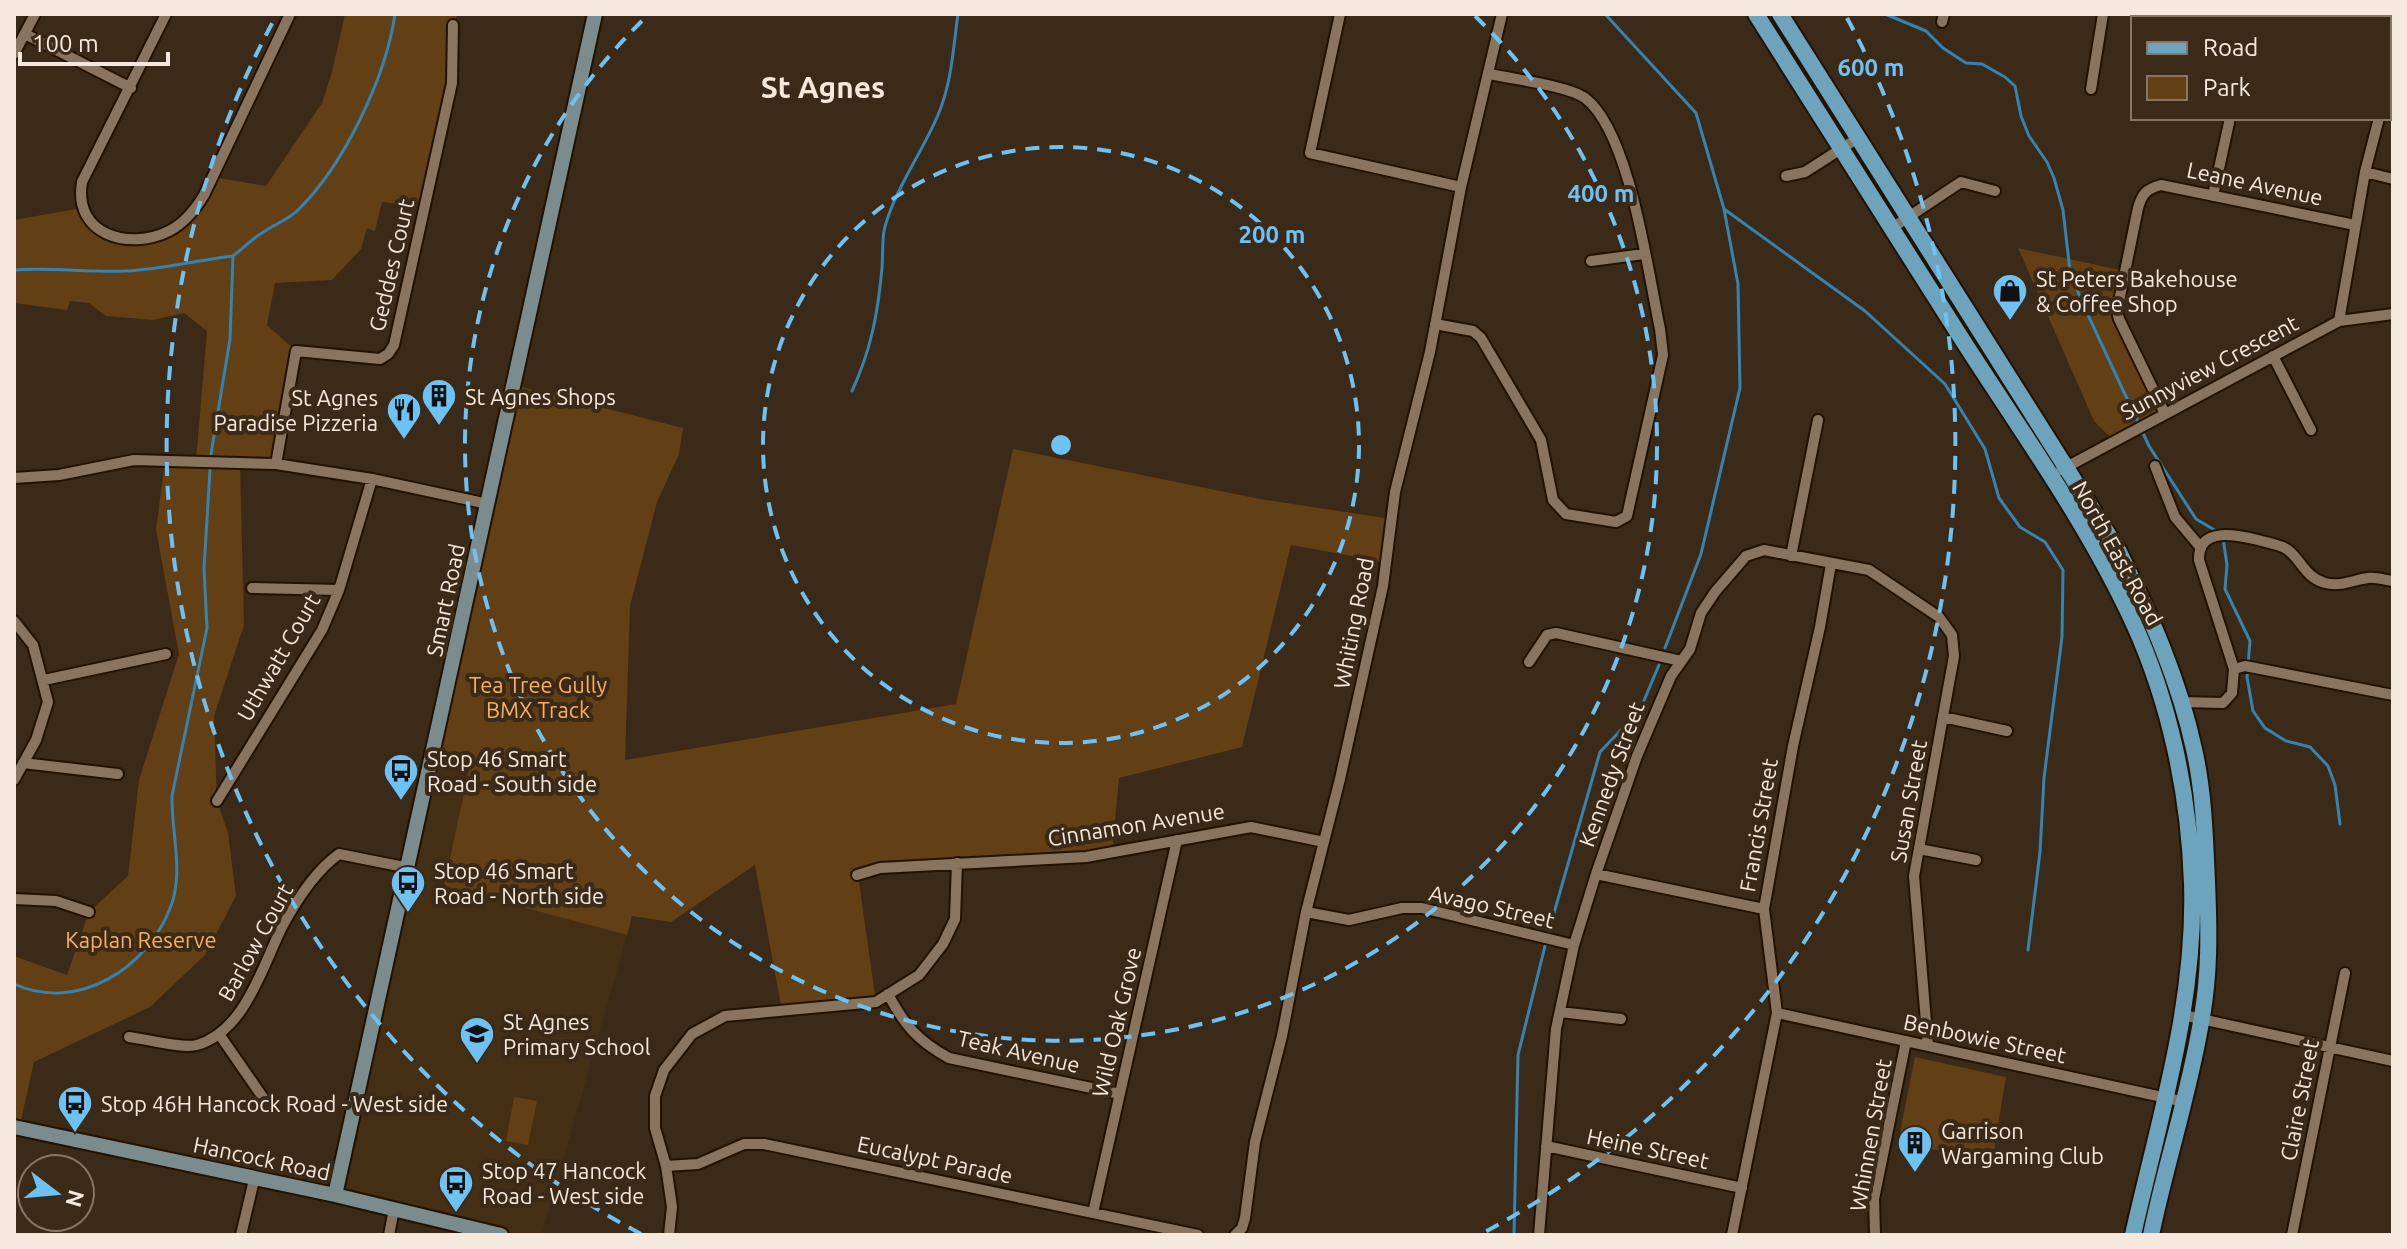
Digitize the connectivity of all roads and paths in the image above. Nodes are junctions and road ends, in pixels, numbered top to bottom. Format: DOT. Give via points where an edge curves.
graph roads {
  1 [pos="35,14"];
  2 [pos="166,14"];
  3 [pos="290,14"];
  4 [pos="595,14"];
  5 [pos="1340,14"];
  6 [pos="1502,14"];
  7 [pos="1756,14"];
  8 [pos="1780,14"];
  9 [pos="2103,14"];
  10 [pos="453,25"];
  11 [pos="25,34"];
  12 [pos="14,54"];
  13 [pos="1490,74"];
  14 [pos="131,88"];
  15 [pos="2091,89"];
  16 [pos="2230,120"];
  17 [pos="2378,120"];
  18 [pos="1858,138"];
  19 [pos="1843,150"];
  20 [pos="2365,172"];
  21 [pos="1786,176"];
  22 [pos="2393,179"];
  23 [pos="1461,187"];
  24 [pos="1995,191"];
  25 [pos="2213,196"];
  26 [pos="1908,216"];
  27 [pos="2355,225"];
  28 [pos="1892,228"];
  29 [pos="1644,254"];
  30 [pos="1591,261"];
  31 [pos="2393,314"];
  32 [pos="2339,321"];
  33 [pos="1435,324"];
  34 [pos="2273,356"];
  35 [pos="2165,414"];
  36 [pos="1818,420"];
  37 [pos="2311,430"];
  38 [pos="276,464"];
  39 [pos="2155,466"];
  40 [pos="2068,467"];
  41 [pos="2050,477"];
  42 [pos="14,478"];
  43 [pos="372,479"];
  44 [pos="488,504"];
  45 [pos="2201,548"];
  46 [pos="1791,556"];
  47 [pos="1831,564"];
  48 [pos="2393,581"];
  49 [pos="252,588"];
  50 [pos="339,590"];
  51 [pos="1939,617"];
  52 [pos="14,621"];
  53 [pos="166,654"];
  54 [pos="1681,661"];
  55 [pos="1529,662"];
  56 [pos="2245,668"];
  57 [pos="44,680"];
  58 [pos="2393,695"];
  59 [pos="2182,702"];
  60 [pos="1943,717"];
  61 [pos="2007,731"];
  62 [pos="23,763"];
  63 [pos="118,774"];
  64 [pos="14,780"];
  65 [pos="217,801"];
  66 [pos="1177,840"];
  67 [pos="1324,842"];
  68 [pos="1919,849"];
  69 [pos="1976,860"];
  70 [pos="957,863"];
  71 [pos="409,868"];
  72 [pos="1596,874"];
  73 [pos="857,875"];
  74 [pos="14,899"];
  75 [pos="1764,909"];
  76 [pos="89,912"];
  77 [pos="1306,912"];
  78 [pos="1574,945"];
  79 [pos="2345,973"];
  80 [pos="888,994"];
  81 [pos="1560,1012"];
  82 [pos="1777,1013"];
  83 [pos="2183,1015"];
  84 [pos="1621,1019"];
  85 [pos="2202,1019"];
  86 [pos="219,1034"];
  87 [pos="129,1037"];
  88 [pos="1906,1041"];
  89 [pos="1928,1046"];
  90 [pos="2330,1047"];
  91 [pos="2393,1061"];
  92 [pos="1120,1094"];
  93 [pos="2166,1098"];
  94 [pos="264,1099"];
  95 [pos="2185,1102"];
  96 [pos="14,1127"];
  97 [pos="1546,1146"];
  98 [pos="666,1166"];
  99 [pos="254,1180"];
  100 [pos="1742,1188"];
  101 [pos="335,1195"];
  102 [pos="394,1209"];
  103 [pos="1093,1213"];
  104 [pos="241,1235"];
  105 [pos="389,1235"];
  106 [pos="501,1235"];
  107 [pos="669,1235"];
  108 [pos="1198,1235"];
  109 [pos="1235,1235"];
  110 [pos="1539,1235"];
  111 [pos="1732,1235"];
  112 [pos="1875,1235"];
  113 [pos="2133,1235"];
  114 [pos="2151,1235"];
  115 [pos="2292,1235"];
  1 -- 11 [label="street"];
  2 -- 14 [label="street"];
  3 -- 14 [label="street" via="204,195 179,225 150,238 99,230 81,203 82,182"];
  4 -- 44 [label="main road, Smart Road"];
  5 -- 23 [label="street" via="1310,153"];
  6 -- 13 [label="street, Whiting Road"];
  7 -- 19 [label="main road, North East Road"];
  8 -- 18 [label="main road, North East Road"];
  9 -- 15 [label="street"];
  10 -- 38 [label="street, Geddes Court" via="452,83 394,345 380,359 296,351"];
  11 -- 12 [label="street"];
  11 -- 14 [label="street"];
  13 -- 23 [label="street, Whiting Road"];
  13 -- 29 [label="street" via="1583,96 1597,109 1628,171"];
  16 -- 25 [label="street"];
  17 -- 20 [label="street"];
  18 -- 19 [label="street"];
  18 -- 26 [label="main road, North East Road"];
  19 -- 21 [label="street" via="1805,172"];
  19 -- 28 [label="main road, North East Road"];
  20 -- 22 [label="street"];
  20 -- 27 [label="street"];
  23 -- 33 [label="street, Whiting Road"];
  24 -- 26 [label="street" via="1961,182"];
  25 -- 27 [label="street, Leane Avenue"];
  25 -- 35 [label="street, Leane Avenue" via="2161,185 2148,189 2138,208 2117,311"];
  26 -- 28 [label="street"];
  26 -- 40 [label="main road, North East Road"];
  27 -- 32 [label="street"];
  28 -- 41 [label="main road, North East Road"];
  29 -- 30 [label="street"];
  29 -- 33 [label="street" via="1663,355 1631,510 1616,522 1566,514 1553,500 1541,440 1481,338 1473,331"];
  31 -- 32 [label="street, Sunnyview Crescent"];
  32 -- 34 [label="street, Sunnyview Crescent"];
  33 -- 67 [label="street, Whiting Road" via="1395,492 1383,586"];
  34 -- 35 [label="street, Sunnyview Crescent"];
  34 -- 37 [label="street"];
  35 -- 40 [label="street, Sunnyview Crescent"];
  36 -- 46 [label="street"];
  38 -- 42 [label="street" via="134,460"];
  38 -- 43 [label="street"];
  39 -- 45 [label="street" via="2175,517"];
  40 -- 41 [label="street, Sunnyview Crescent"];
  40 -- 59 [label="main road, North East Road" via="2139,592"];
  41 -- 83 [label="main road, North East Road" via="2133,621 2169,723 2192,884"];
  43 -- 44 [label="street"];
  43 -- 50 [label="street, Uthwatt Court"];
  44 -- 71 [label="main road, Smart Road"];
  45 -- 48 [label="street" via="2221,534 2284,547 2306,573 2322,582"];
  45 -- 56 [label="street" via="2200,563"];
  46 -- 47 [label="street, Kennedy Street"];
  46 -- 54 [label="street, Kennedy Street" via="1764,550 1746,556 1701,613"];
  47 -- 51 [label="street, Kennedy Street" via="1869,570"];
  47 -- 75 [label="street, Francis Street"];
  49 -- 50 [label="street"];
  50 -- 65 [label="street, Uthwatt Court" via="322,630"];
  51 -- 60 [label="street, Susan Street" via="1952,635 1954,656"];
  52 -- 57 [label="street" via="33,645"];
  53 -- 57 [label="street"];
  54 -- 55 [label="street" via="1556,633 1547,635"];
  54 -- 72 [label="street, Kennedy Street" via="1637,756"];
  56 -- 58 [label="street"];
  56 -- 59 [label="street" via="2223,703"];
  57 -- 62 [label="street" via="48,702"];
  59 -- 85 [label="main road, North East Road" via="2204,815 2210,946"];
  60 -- 61 [label="street"];
  60 -- 68 [label="street, Susan Street"];
  62 -- 63 [label="street"];
  62 -- 64 [label="street"];
  66 -- 67 [label="street, Cinnamon Avenue" via="1251,827"];
  66 -- 70 [label="street, Cinnamon Avenue" via="1086,857"];
  66 -- 92 [label="street, Wild Oak Grove"];
  67 -- 77 [label="street, Whiting Road"];
  68 -- 69 [label="street"];
  68 -- 89 [label="street, Susan Street" via="1914,876"];
  70 -- 73 [label="street, Cinnamon Avenue" via="880,868"];
  70 -- 80 [label="street" via="955,919 943,944 919,975"];
  71 -- 86 [label="street, Barlow Court" via="339,854 323,865 284,923 234,1021"];
  71 -- 101 [label="main road, Smart Road"];
  72 -- 75 [label="street"];
  72 -- 78 [label="street, Kennedy Street"];
  74 -- 76 [label="street" via="56,901"];
  75 -- 82 [label="street, Francis Street"];
  77 -- 78 [label="street, Avago Street" via="1349,920 1422,908"];
  77 -- 109 [label="street, Whiting Road" via="1255,1142 1245,1218"];
  78 -- 81 [label="street, Kennedy Street"];
  79 -- 90 [label="street, Claire Street"];
  80 -- 92 [label="street, Teak Avenue" via="925,1045 949,1058"];
  80 -- 98 [label="street" via="876,1002 725,1016 692,1034 664,1070 655,1096 655,1128"];
  81 -- 84 [label="street"];
  81 -- 97 [label="street, Kennedy Street"];
  82 -- 88 [label="street, Benbowie Street"];
  82 -- 100 [label="street, Francis Street"];
  83 -- 85 [label="street"];
  83 -- 93 [label="main road, North East Road"];
  85 -- 90 [label="street"];
  85 -- 95 [label="main road, North East Road"];
  86 -- 87 [label="street, Barlow Court" via="195,1046"];
  86 -- 94 [label="street"];
  88 -- 89 [label="street, Benbowie Street"];
  88 -- 112 [label="street, Whinnen Street" via="1874,1199"];
  89 -- 93 [label="street, Benbowie Street"];
  90 -- 91 [label="street"];
  90 -- 115 [label="street, Claire Street"];
  92 -- 103 [label="street, Wild Oak Grove"];
  93 -- 95 [label="street, Benbowie Street"];
  93 -- 113 [label="main road, North East Road"];
  95 -- 114 [label="main road, North East Road"];
  96 -- 99 [label="main road, Hancock Road"];
  97 -- 100 [label="street, Heine Street"];
  97 -- 110 [label="street, Kennedy Street"];
  98 -- 103 [label="street, Eucalypt Parade" via="698,1164 744,1144 764,1144"];
  98 -- 107 [label="street" via="672,1207"];
  99 -- 101 [label="main road, Hancock Road"];
  99 -- 104 [label="street"];
  100 -- 111 [label="street, Francis Street"];
  101 -- 102 [label="main road, Hancock Road"];
  102 -- 105 [label="street"];
  102 -- 106 [label="main road, Hancock Road"];
  103 -- 108 [label="street, Eucalypt Parade"];
}
